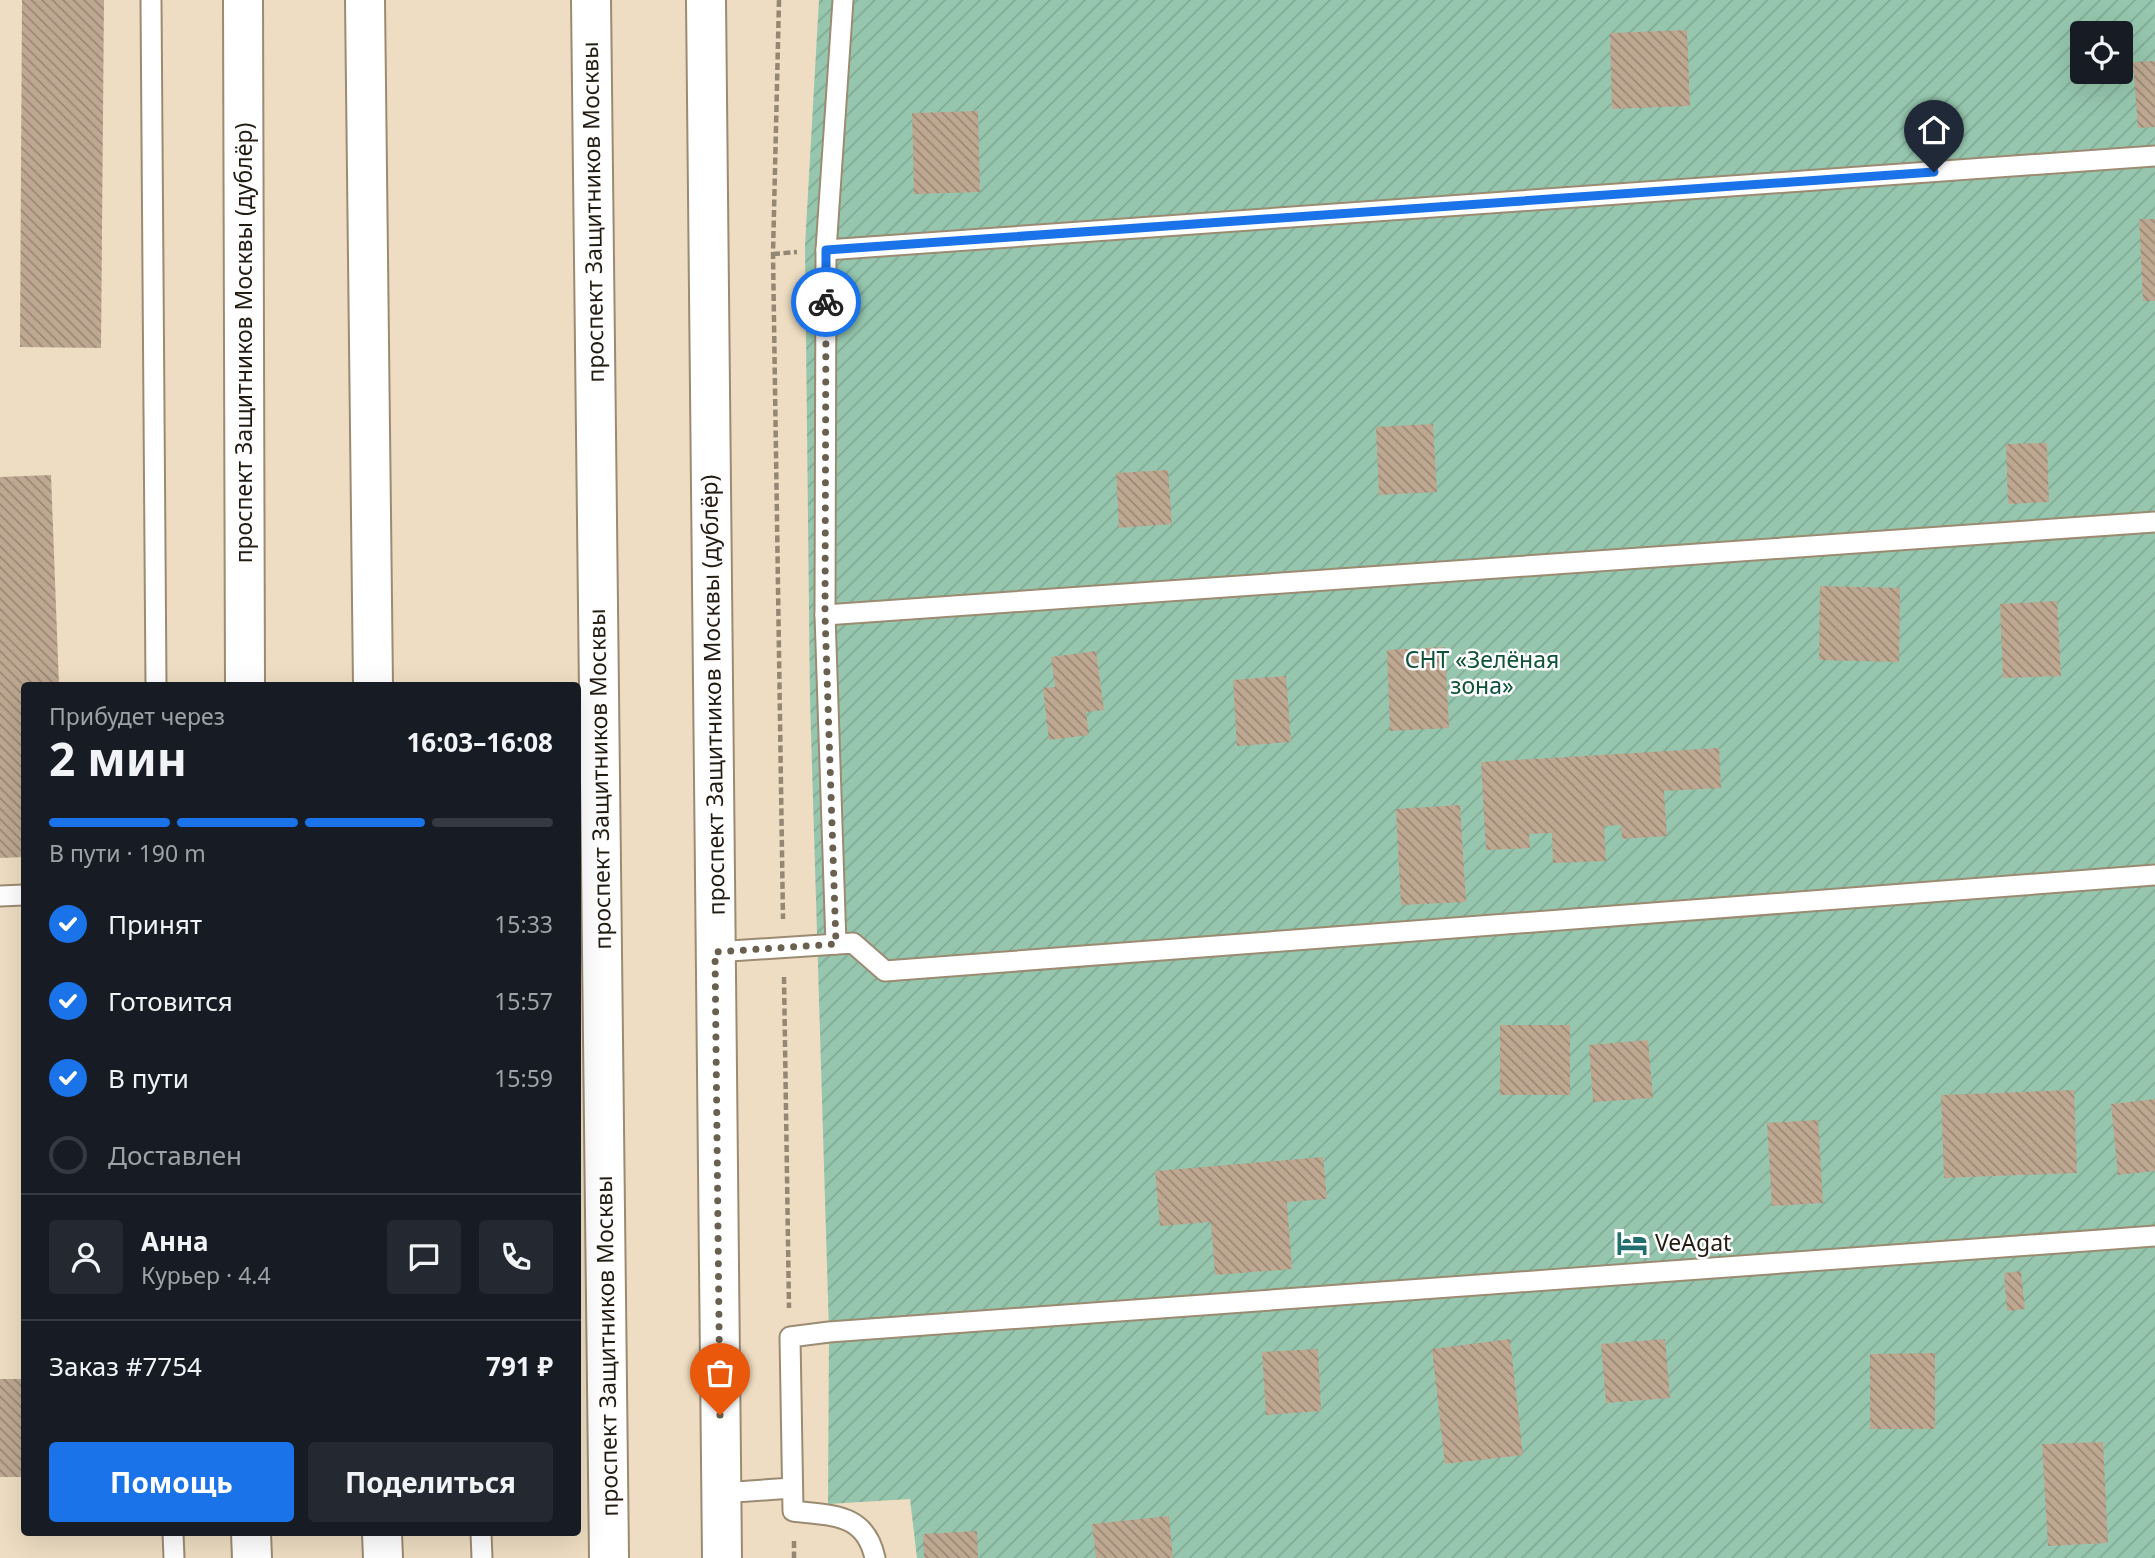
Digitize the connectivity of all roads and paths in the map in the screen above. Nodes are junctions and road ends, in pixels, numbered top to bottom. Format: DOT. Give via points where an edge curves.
graph roads {
  1 [pos="151,0"];
  2 [pos="243,0"];
  3 [pos="365,0"];
  4 [pos="591,0"];
  5 [pos="706,0"];
  6 [pos="779,0"];
  7 [pos="843,0"];
  8 [pos="2155,156"];
  9 [pos="826,250"];
  10 [pos="2155,522"];
  11 [pos="825,615"];
  12 [pos="156,682"];
  13 [pos="245,682"];
  14 [pos="373,682"];
  15 [pos="2155,875"];
  16 [pos="21,894"];
  17 [pos="0,896"];
  18 [pos="836,944"];
  19 [pos="784,947"];
  20 [pos="715,952"];
  21 [pos="2155,1236"];
  22 [pos="790,1337"];
  23 [pos="792,1489"];
  24 [pos="721,1493"];
  25 [pos="173,1536"];
  26 [pos="251,1536"];
  27 [pos="382,1536"];
  28 [pos="481,1536"];
  29 [pos="174,1558"];
  30 [pos="252,1558"];
  31 [pos="383,1558"];
  32 [pos="482,1558"];
  33 [pos="609,1558"];
  34 [pos="722,1558"];
  35 [pos="876,1558"];
  1 -- 12 [label="lane"];
  2 -- 13 [label="street, проспект Защитников Москвы (дублёр)"];
  3 -- 14 [label="street"];
  4 -- 33 [label="street, проспект Защитников Москвы"];
  5 -- 20 [label="street, проспект Защитников Москвы (дублёр)"];
  6 -- 19 [label="path" via="773,254"];
  7 -- 9 [label="lane"];
  8 -- 9 [label="lane"];
  9 -- 11 [label="lane"];
  10 -- 11 [label="lane"];
  11 -- 18 [label="lane"];
  15 -- 18 [label="lane" via="885,971 853,943"];
  16 -- 17 [label="lane"];
  18 -- 19 [label="lane"];
  19 -- 20 [label="lane"];
  19 -- 22 [label="path"];
  20 -- 24 [label="street, проспект Защитников Москвы (дублёр)"];
  21 -- 22 [label="lane"];
  22 -- 23 [label="lane"];
  23 -- 24 [label="lane"];
  23 -- 35 [label="lane" via="793,1511 851,1520 872,1543"];
  24 -- 34 [label="street, проспект Защитников Москвы (дублёр)"];
  25 -- 29 [label="lane"];
  26 -- 30 [label="street"];
  27 -- 31 [label="street"];
  28 -- 32 [label="lane"];
}
